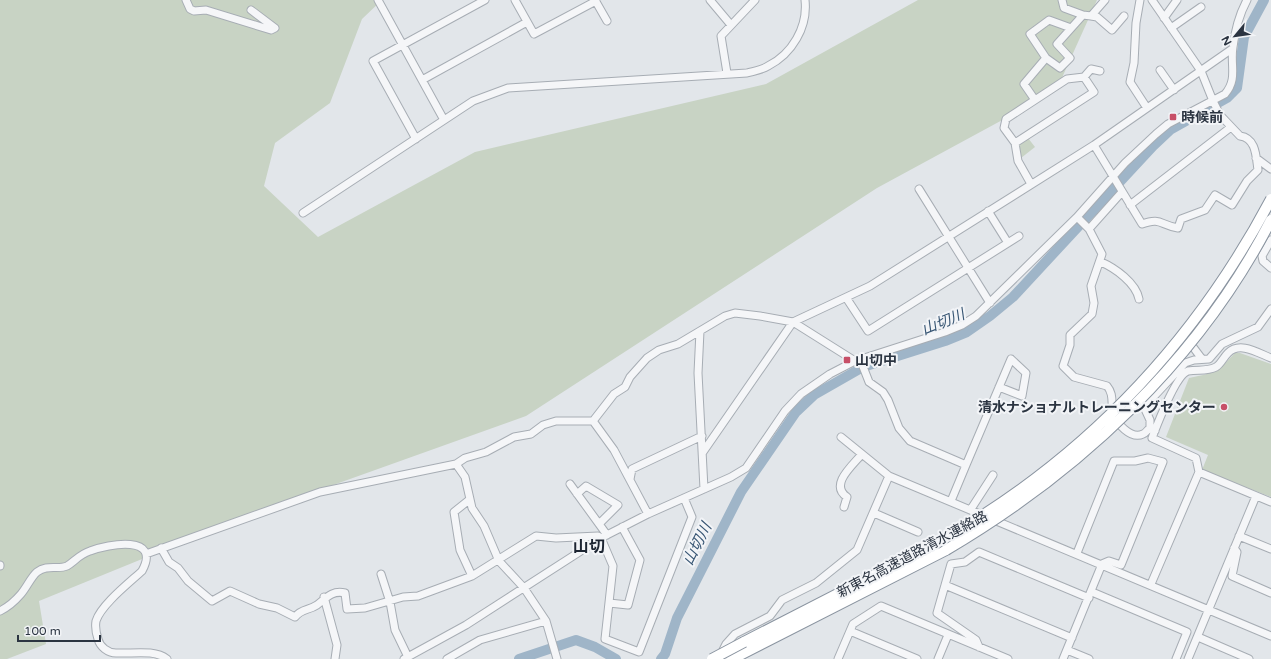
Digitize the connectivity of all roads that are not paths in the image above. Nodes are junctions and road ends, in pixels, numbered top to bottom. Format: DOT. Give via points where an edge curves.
graph roads {
  1 [pos="186,0"];
  2 [pos="378,0"];
  3 [pos="485,0"];
  4 [pos="515,0"];
  5 [pos="596,0"];
  6 [pos="710,0"];
  7 [pos="755,0"];
  8 [pos="805,0"];
  9 [pos="1062,0"];
  10 [pos="1105,0"];
  11 [pos="1140,0"];
  12 [pos="1152,0"];
  13 [pos="1177,0"];
  14 [pos="1245,1"];
  15 [pos="1201,8"];
  16 [pos="251,10"];
  17 [pos="1083,14"];
  18 [pos="1091,16"];
  19 [pos="1124,16"];
  20 [pos="1164,18"];
  21 [pos="607,21"];
  22 [pos="527,22"];
  23 [pos="731,25"];
  24 [pos="1071,28"];
  25 [pos="1171,28"];
  26 [pos="402,45"];
  27 [pos="1232,49"];
  28 [pos="1046,58"];
  29 [pos="1160,70"];
  30 [pos="1100,71"];
  31 [pos="1201,71"];
  32 [pos="726,73"];
  33 [pos="1084,77"];
  34 [pos="422,80"];
  35 [pos="1174,90"];
  36 [pos="1035,100"];
  37 [pos="1213,103"];
  38 [pos="1147,108"];
  39 [pos="444,120"];
  40 [pos="1231,127"];
  41 [pos="416,139"];
  42 [pos="1015,144"];
  43 [pos="1094,145"];
  44 [pos="1256,158"];
  45 [pos="1271,169"];
  46 [pos="1114,179"];
  47 [pos="1031,184"];
  48 [pos="919,189"];
  49 [pos="1121,191"];
  50 [pos="1271,199"];
  51 [pos="1130,205"];
  52 [pos="988,211"];
  53 [pos="303,214"];
  54 [pos="1078,218"];
  55 [pos="1271,220"];
  56 [pos="1088,229"];
  57 [pos="949,236"];
  58 [pos="1019,236"];
  59 [pos="1271,240"];
  60 [pos="1008,243"];
  61 [pos="1101,262"];
  62 [pos="968,268"];
  63 [pos="1271,268"];
  64 [pos="847,298"];
  65 [pos="1139,299"];
  66 [pos="990,303"];
  67 [pos="1271,309"];
  68 [pos="793,322"];
  69 [pos="700,331"];
  70 [pos="1193,347"];
  71 [pos="1271,358"];
  72 [pos="1202,359"];
  73 [pos="859,361"];
  74 [pos="999,387"];
  75 [pos="593,421"];
  76 [pos="1153,429"];
  77 [pos="702,436"];
  78 [pos="841,437"];
  79 [pos="703,452"];
  80 [pos="862,454"];
  81 [pos="456,464"];
  82 [pos="966,465"];
  83 [pos="1199,472"];
  84 [pos="993,475"];
  85 [pos="889,476"];
  86 [pos="630,479"];
  87 [pos="570,484"];
  88 [pos="704,489"];
  89 [pos="577,494"];
  90 [pos="1256,496"];
  91 [pos="684,498"];
  92 [pos="469,500"];
  93 [pos="952,501"];
  94 [pos="1271,502"];
  95 [pos="844,507"];
  96 [pos="971,509"];
  97 [pos="874,513"];
  98 [pos="648,514"];
  99 [pos="599,524"];
  100 [pos="622,527"];
  101 [pos="918,532"];
  102 [pos="1239,536"];
  103 [pos="604,537"];
  104 [pos="161,548"];
  105 [pos="1234,548"];
  106 [pos="1271,549"];
  107 [pos="1077,553"];
  108 [pos="146,554"];
  109 [pos="499,561"];
  110 [pos="1102,564"];
  111 [pos="381,574"];
  112 [pos="472,576"];
  113 [pos="1151,584"];
  114 [pos="945,585"];
  115 [pos="524,588"];
  116 [pos="1271,593"];
  117 [pos="1090,595"];
  118 [pos="324,598"];
  119 [pos="390,602"];
  120 [pos="609,603"];
  121 [pos="1210,609"];
  122 [pos="0,611"];
  123 [pos="546,621"];
  124 [pos="850,631"];
  125 [pos="948,635"];
  126 [pos="1271,636"];
  127 [pos="1198,637"];
  128 [pos="1072,638"];
  129 [pos="746,646"];
  130 [pos="978,647"];
  131 [pos="1067,650"];
  132 [pos="556,657"];
  133 [pos="406,658"];
  134 [pos="167,659"];
  135 [pos="335,659"];
  136 [pos="447,659"];
  137 [pos="712,659"];
  138 [pos="725,659"];
  139 [pos="732,659"];
  140 [pos="838,659"];
  141 [pos="917,659"];
  142 [pos="938,659"];
  143 [pos="1008,659"];
  144 [pos="1063,659"];
  145 [pos="1089,659"];
  146 [pos="1176,659"];
  147 [pos="1188,659"];
  148 [pos="1249,659"];
  1 -- 16 [label="street" via="190,9 194,11 206,10 271,30 275,28"];
  2 -- 26 [label="street"];
  3 -- 26 [label="street"];
  4 -- 22 [label="street"];
  5 -- 21 [label="street"];
  5 -- 22 [label="street" via="534,34"];
  6 -- 23 [label="street"];
  7 -- 23 [label="street"];
  8 -- 32 [label="street" via="804,20 792,47 767,67 747,72"];
  9 -- 17 [label="street" via="1064,8"];
  10 -- 18 [label="street"];
  11 -- 38 [label="street" via="1130,82"];
  12 -- 20 [label="street"];
  13 -- 20 [label="street"];
  14 -- 27 [label="street" via="1236,24"];
  15 -- 25 [label="street"];
  17 -- 18 [label="street"];
  17 -- 24 [label="street"];
  18 -- 19 [label="street" via="1097,17 1112,30"];
  20 -- 25 [label="street"];
  22 -- 34 [label="street"];
  23 -- 32 [label="street" via="721,36"];
  24 -- 28 [label="street" via="1057,44 1070,58 1060,68"];
  24 -- 28 [label="street" via="1048,20 1030,34"];
  25 -- 31 [label="street"];
  26 -- 34 [label="street"];
  26 -- 41 [label="street" via="373,61"];
  27 -- 31 [label="street"];
  27 -- 37 [label="street" via="1232,86"];
  28 -- 36 [label="street" via="1024,84"];
  29 -- 35 [label="street"];
  30 -- 33 [label="street" via="1091,69"];
  31 -- 35 [label="street"];
  31 -- 37 [label="street"];
  32 -- 39 [label="street" via="508,88 473,101"];
  33 -- 36 [label="street" via="1067,79"];
  33 -- 42 [label="street" via="1094,92"];
  34 -- 39 [label="street"];
  35 -- 38 [label="street"];
  36 -- 42 [label="street" via="1006,119 1004,128"];
  37 -- 40 [label="street"];
  37 -- 46 [label="street" via="1168,124 1125,163"];
  38 -- 43 [label="street"];
  39 -- 41 [label="street"];
  40 -- 44 [label="street" via="1254,145"];
  40 -- 51 [label="street"];
  41 -- 53 [label="street"];
  42 -- 47 [label="street" via="1018,161"];
  43 -- 46 [label="street"];
  43 -- 47 [label="street"];
  44 -- 45 [label="street"];
  44 -- 51 [label="street" via="1258,170 1247,181 1232,205 1215,195 1205,210 1181,219 1178,228 1153,220 1142,224"];
  46 -- 49 [label="street"];
  46 -- 54 [label="street"];
  47 -- 52 [label="street"];
  48 -- 57 [label="street"];
  49 -- 51 [label="street"];
  49 -- 56 [label="street"];
  50 -- 129 [label="highway, 新東名高速道路清水連絡路, bridge" via="1237,260 1192,325 1144,382 1108,418 1038,478 995,509 935,544"];
  52 -- 57 [label="street"];
  52 -- 60 [label="street"];
  54 -- 56 [label="street"];
  54 -- 66 [label="street"];
  55 -- 129 [label="highway, 新東名高速道路清水連絡路, bridge" via="1212,314 1151,388 1115,425 1044,486 946,550"];
  56 -- 61 [label="street" via="1102,254"];
  57 -- 62 [label="street"];
  57 -- 64 [label="street"];
  58 -- 60 [label="street"];
  59 -- 63 [label="street" via="1262,256 1263,261"];
  60 -- 62 [label="street"];
  61 -- 65 [label="street" via="1110,266 1132,285"];
  61 -- 76 [label="street" via="1091,286 1094,303 1092,314 1070,335 1070,345 1063,366 1074,377 1107,386 1112,394 1111,405 1114,415 1130,433 1143,434"];
  62 -- 64 [label="street" via="868,331"];
  62 -- 66 [label="street"];
  64 -- 68 [label="street"];
  66 -- 73 [label="street" via="962,325"];
  67 -- 72 [label="street" via="1258,327 1222,344 1209,360"];
  68 -- 69 [label="street" via="735,313"];
  68 -- 73 [label="street"];
  68 -- 79 [label="street"];
  69 -- 75 [label="street" via="647,358 630,377 625,387 614,394"];
  69 -- 77 [label="street" via="698,373"];
  70 -- 72 [label="street"];
  71 -- 76 [label="street" via="1241,347 1228,353 1216,366 1206,371 1189,371 1183,374"];
  72 -- 76 [label="street" via="1185,363 1144,407"];
  73 -- 82 [label="street" via="869,382 883,392 899,428 910,441"];
  73 -- 88 [label="street" via="830,374 801,394 785,411 746,468"];
  74 -- 74 [label="street" via="1008,366 1011,359 1026,373 1022,396"];
  74 -- 82 [label="street"];
  75 -- 81 [label="street" via="556,421 543,425 531,434 514,437"];
  75 -- 86 [label="street" via="614,450"];
  76 -- 83 [label="street" via="1152,438 1196,458"];
  77 -- 79 [label="street"];
  77 -- 86 [label="street" via="632,469"];
  78 -- 80 [label="street"];
  79 -- 88 [label="street"];
  80 -- 85 [label="street"];
  80 -- 95 [label="street" via="841,481 839,488 847,498"];
  81 -- 92 [label="street" via="465,477"];
  81 -- 104 [label="street" via="320,492"];
  82 -- 93 [label="street"];
  83 -- 90 [label="street"];
  83 -- 113 [label="street"];
  84 -- 96 [label="street"];
  85 -- 93 [label="street"];
  85 -- 97 [label="street"];
  86 -- 98 [label="street"];
  87 -- 89 [label="street"];
  88 -- 91 [label="street"];
  89 -- 99 [label="street"];
  89 -- 99 [label="street" via="586,486 618,505"];
  90 -- 94 [label="street"];
  90 -- 102 [label="street"];
  91 -- 98 [label="street"];
  91 -- 120 [label="street" via="692,517 639,652 605,639"];
  92 -- 109 [label="street"];
  92 -- 112 [label="street" via="454,512 460,550"];
  93 -- 96 [label="street"];
  96 -- 107 [label="street"];
  97 -- 101 [label="street"];
  97 -- 138 [label="street" via="857,550 816,583 782,600 770,616 735,634 723,650"];
  98 -- 100 [label="street"];
  99 -- 103 [label="street"];
  100 -- 103 [label="street"];
  100 -- 120 [label="street" via="640,560 628,605"];
  102 -- 105 [label="street"];
  102 -- 106 [label="street"];
  103 -- 109 [label="street" via="536,536"];
  103 -- 115 [label="street"];
  103 -- 120 [label="street" via="613,566"];
  104 -- 108 [label="street"];
  104 -- 118 [label="street" via="168,562 178,568 188,581 212,601 230,591 295,617 300,610 311,608"];
  105 -- 116 [label="street" via="1237,552 1232,576"];
  105 -- 121 [label="street"];
  107 -- 110 [label="street"];
  107 -- 110 [label="street" via="1114,461 1148,458 1163,462 1121,565 1109,561"];
  108 -- 122 [label="street" via="141,547 126,543 90,551 66,566 46,567 37,572 21,594"];
  108 -- 134 [label="street" via="146,564 142,571 101,612 96,622 96,633 105,649 114,653 159,654"];
  109 -- 112 [label="street"];
  109 -- 115 [label="street"];
  110 -- 113 [label="street"];
  110 -- 117 [label="street"];
  111 -- 119 [label="street"];
  112 -- 119 [label="street" via="418,596 403,597"];
  113 -- 121 [label="street"];
  114 -- 117 [label="street" via="951,564 965,562 979,552"];
  114 -- 128 [label="street"];
  114 -- 130 [label="street" via="937,613 976,640"];
  115 -- 123 [label="street"];
  115 -- 133 [label="street"];
  117 -- 128 [label="street"];
  117 -- 146 [label="street" via="1187,632"];
  118 -- 119 [label="street" via="333,593 345,593 347,609"];
  118 -- 135 [label="street" via="337,645"];
  119 -- 133 [label="street" via="395,630"];
  121 -- 126 [label="street"];
  121 -- 127 [label="street"];
  123 -- 132 [label="street"];
  123 -- 136 [label="street" via="480,640"];
  124 -- 125 [label="street" via="853,624 881,606"];
  124 -- 140 [label="street"];
  124 -- 141 [label="street"];
  125 -- 130 [label="street"];
  125 -- 142 [label="street"];
  127 -- 147 [label="street"];
  127 -- 148 [label="street"];
  128 -- 131 [label="street"];
  129 -- 137 [label="highway, 新東名高速道路清水連絡路, bridge"];
  129 -- 139 [label="highway, 新東名高速道路清水連絡路"];
  130 -- 143 [label="street"];
  131 -- 144 [label="street"];
  131 -- 145 [label="street"];
}
